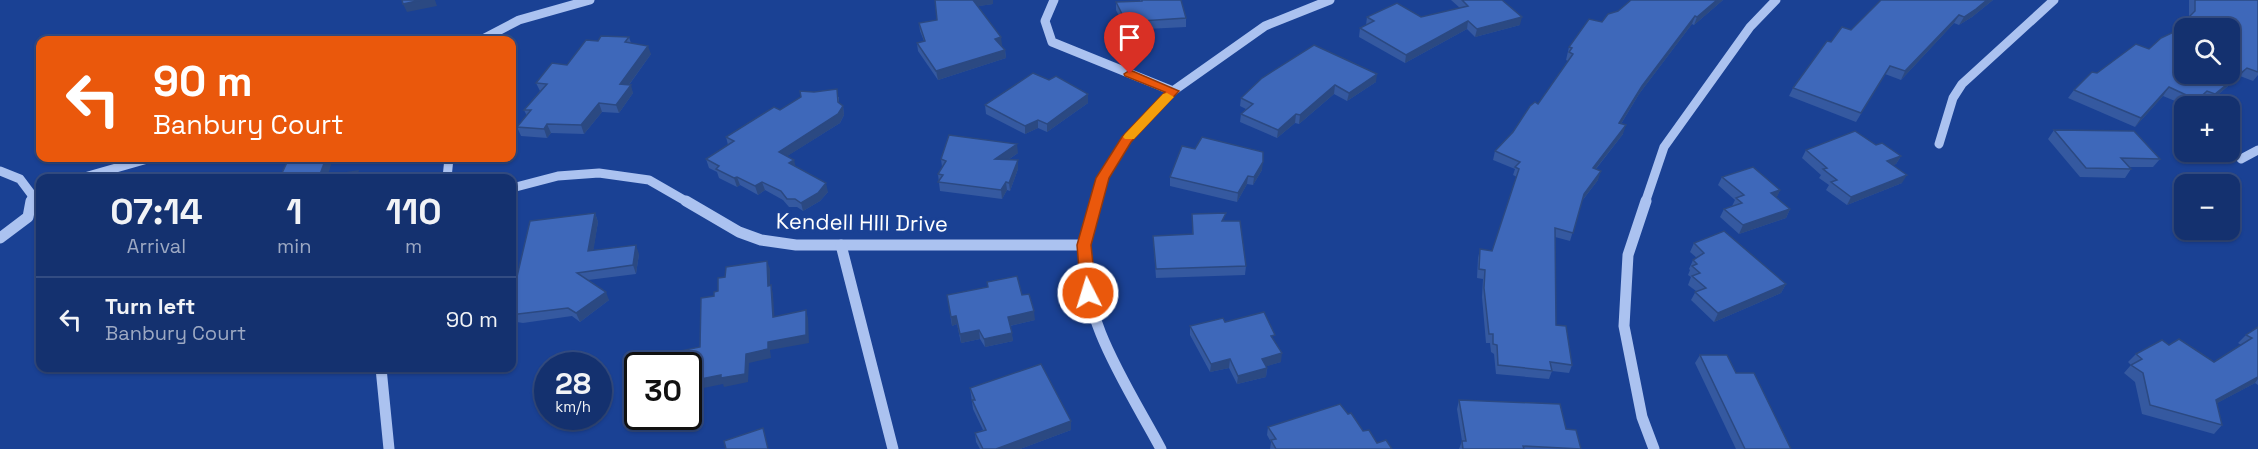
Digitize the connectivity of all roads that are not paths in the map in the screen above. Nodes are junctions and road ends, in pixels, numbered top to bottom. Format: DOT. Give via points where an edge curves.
graph roads {
  1 [pos="590,0"];
  2 [pos="1053,0"];
  3 [pos="1330,0"];
  4 [pos="1776,0"];
  5 [pos="2054,0"];
  6 [pos="489,36"];
  7 [pos="1173,91"];
  8 [pos="1939,144"];
  9 [pos="2258,150"];
  10 [pos="2241,159"];
  11 [pos="137,162"];
  12 [pos="0,171"];
  13 [pos="95,174"];
  14 [pos="516,187"];
  15 [pos="35,189"];
  16 [pos="0,238"];
  17 [pos="841,245"];
  18 [pos="1084,245"];
  19 [pos="381,372"];
  20 [pos="389,449"];
  21 [pos="893,449"];
  22 [pos="1161,449"];
  23 [pos="1654,449"];
  1 -- 6 [label="street" via="519,20"];
  2 -- 7 [label="street" via="1044,27 1052,42"];
  3 -- 7 [label="street" via="1265,27"];
  4 -- 23 [label="street" via="1750,27 1664,147 1628,255 1624,326 1642,417"];
  5 -- 8 [label="street" via="1962,84 1953,98"];
  7 -- 18 [label="street" via="1126,140 1102,178"];
  9 -- 10 [label="street"];
  11 -- 13 [label="street"];
  12 -- 15 [label="street"];
  14 -- 17 [label="street, Kendell HIll Drive" via="558,176 599,173 649,180 760,240"];
  15 -- 16 [label="street" via="28,217"];
  17 -- 18 [label="street, Kendell HIll Drive"];
  17 -- 21 [label="street"];
  18 -- 22 [label="street" via="1088,293 1105,344"];
  19 -- 20 [label="street"];
}
